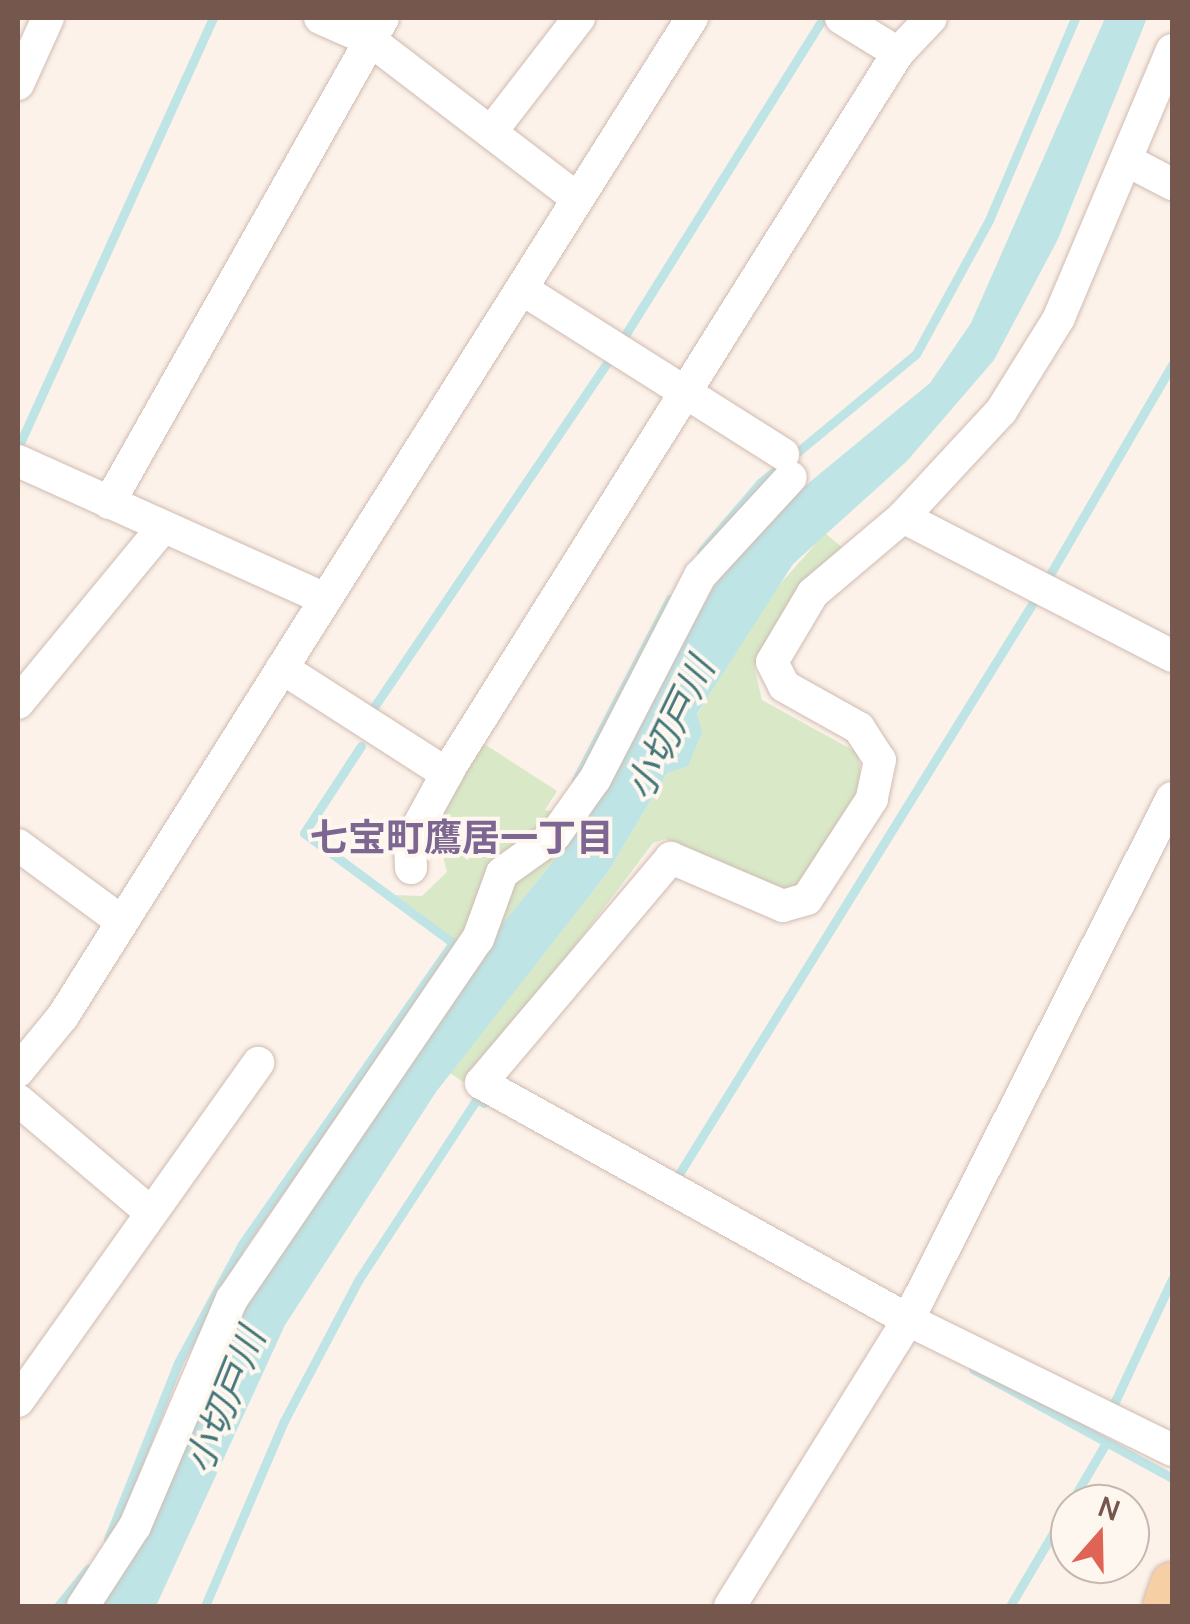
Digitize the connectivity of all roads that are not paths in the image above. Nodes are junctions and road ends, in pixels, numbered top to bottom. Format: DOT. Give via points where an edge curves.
graph roads {
  1 [pos="48,18"];
  2 [pos="320,18"];
  3 [pos="579,18"];
  4 [pos="692,18"];
  5 [pos="841,18"];
  6 [pos="931,18"];
  7 [pos="377,29"];
  8 [pos="1172,50"];
  9 [pos="898,53"];
  10 [pos="18,84"];
  11 [pos="491,132"];
  12 [pos="1126,160"];
  13 [pos="1172,184"];
  14 [pos="578,198"];
  15 [pos="522,289"];
  16 [pos="685,394"];
  17 [pos="18,462"];
  18 [pos="110,503"];
  19 [pos="903,517"];
  20 [pos="163,527"];
  21 [pos="325,599"];
  22 [pos="1172,656"];
  23 [pos="282,668"];
  24 [pos="18,703"];
  25 [pos="447,774"];
  26 [pos="1172,798"];
  27 [pos="20,852"];
  28 [pos="411,868"];
  29 [pos="122,921"];
  30 [pos="258,1063"];
  31 [pos="18,1071"];
  32 [pos="18,1100"];
  33 [pos="150,1212"];
  34 [pos="908,1320"];
  35 [pos="18,1402"];
  36 [pos="1172,1450"];
  37 [pos="1172,1583"];
  38 [pos="83,1606"];
  39 [pos="730,1606"];
  40 [pos="1164,1606"];
  1 -- 10 [label="street"];
  2 -- 7 [label="street"];
  3 -- 11 [label="street"];
  4 -- 14 [label="street"];
  5 -- 9 [label="street"];
  6 -- 9 [label="street"];
  7 -- 11 [label="street"];
  7 -- 18 [label="street"];
  8 -- 12 [label="street"];
  9 -- 16 [label="street"];
  11 -- 14 [label="street"];
  12 -- 13 [label="street"];
  12 -- 19 [label="street" via="1028,370"];
  14 -- 15 [label="street"];
  15 -- 16 [label="street"];
  15 -- 21 [label="street"];
  16 -- 25 [label="street"];
  16 -- 38 [label="street" via="787,466 700,576 596,779 555,835 502,873 478,939 232,1299 135,1526"];
  17 -- 18 [label="street"];
  18 -- 20 [label="street"];
  19 -- 22 [label="street"];
  19 -- 34 [label="street" via="813,593 772,662 784,686 860,728 880,760 872,799 807,899 783,906 671,858 482,1083"];
  20 -- 21 [label="street"];
  20 -- 24 [label="street"];
  21 -- 23 [label="street"];
  23 -- 25 [label="street"];
  23 -- 29 [label="street"];
  25 -- 28 [label="street" via="410,842"];
  26 -- 34 [label="street"];
  27 -- 29 [label="street"];
  29 -- 31 [label="street"];
  30 -- 33 [label="street"];
  32 -- 33 [label="street"];
  33 -- 35 [label="street"];
  34 -- 36 [label="street"];
  34 -- 39 [label="street"];
  37 -- 40 [label="main road"];
}
